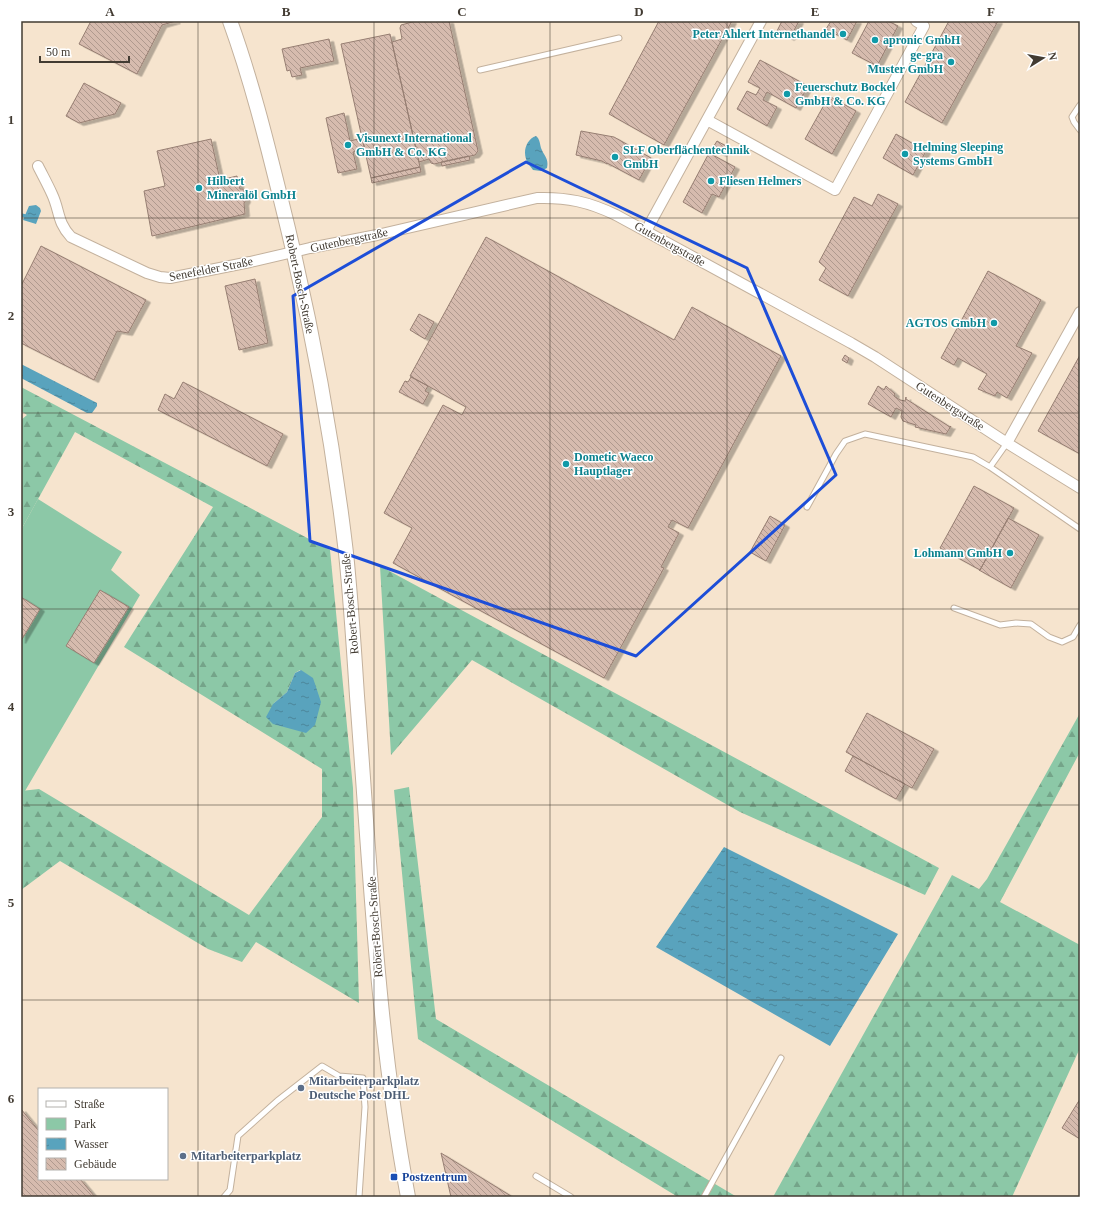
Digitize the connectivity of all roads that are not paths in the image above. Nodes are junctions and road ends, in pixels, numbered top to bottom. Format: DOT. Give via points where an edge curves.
graph roads {
  1 [pos="230,21"];
  2 [pos="761,21"];
  3 [pos="916,21"];
  4 [pos="619,38"];
  5 [pos="480,70"];
  6 [pos="1080,105"];
  7 [pos="706,120"];
  8 [pos="1080,130"];
  9 [pos="38,166"];
  10 [pos="646,231"];
  11 [pos="294,252"];
  12 [pos="1080,312"];
  13 [pos="1007,443"];
  14 [pos="990,467"];
  15 [pos="1080,488"];
  16 [pos="807,507"];
  17 [pos="1080,529"];
  18 [pos="954,608"];
  19 [pos="1080,625"];
  20 [pos="781,1058"];
  21 [pos="536,1176"];
  22 [pos="224,1197"];
  23 [pos="359,1197"];
  24 [pos="408,1197"];
  25 [pos="570,1197"];
  26 [pos="704,1197"];
  1 -- 11 [label="street, Robert-Bosch-Straße" via="265,137"];
  2 -- 7 [label="street"];
  3 -- 7 [label="street" via="924,26 834,190"];
  4 -- 5 [label="lane"];
  6 -- 8 [label="lane" via="1072,116"];
  7 -- 10 [label="street"];
  9 -- 11 [label="street, Senefelder Straße" via="53,196 63,229 71,237 147,273 160,277 183,277"];
  10 -- 11 [label="street, Gutenbergstraße" via="588,203 537,198"];
  10 -- 13 [label="street, Gutenbergstraße" via="863,350"];
  11 -- 24 [label="street, Robert-Bosch-Straße" via="322,390 346,553 381,1014 394,1119"];
  12 -- 13 [label="street"];
  13 -- 14 [label="lane"];
  13 -- 15 [label="street, Gutenbergstraße"];
  14 -- 16 [label="lane" via="973,457 864,434 845,441"];
  14 -- 17 [label="lane"];
  18 -- 19 [label="lane" via="1000,625 1031,624 1049,637 1062,642 1073,637"];
  20 -- 26 [label="lane"];
  21 -- 25 [label="lane"];
  22 -- 23 [label="lane" via="230,1190 238,1136 322,1066 339,1076 363,1078 365,1107"];
}
